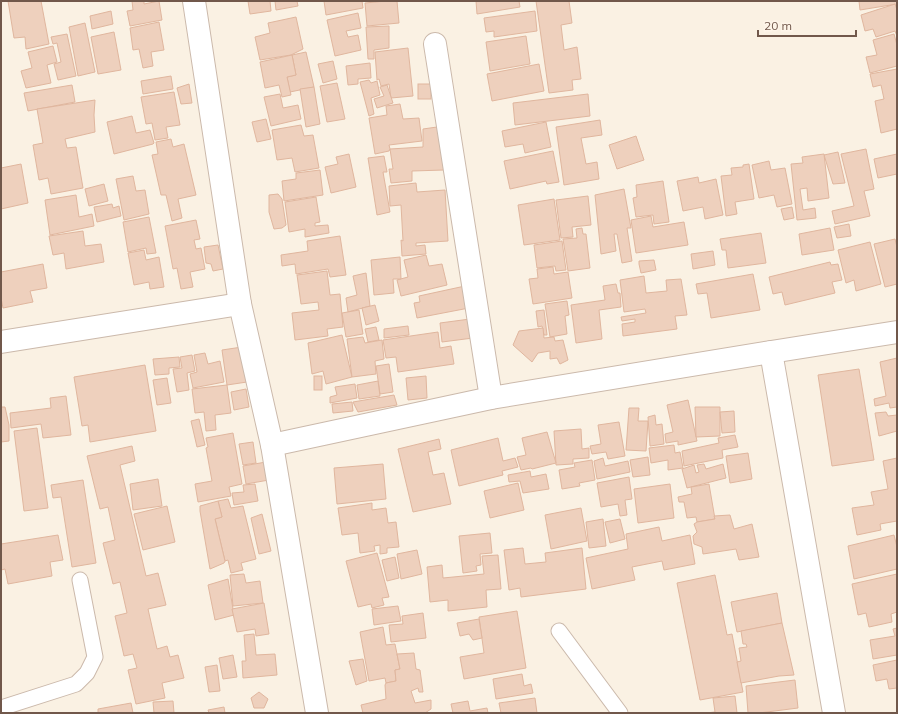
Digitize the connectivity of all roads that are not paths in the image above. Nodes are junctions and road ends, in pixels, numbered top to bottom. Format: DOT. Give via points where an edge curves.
graph roads {
  1 [pos="194,1"];
  2 [pos="435,44"];
  3 [pos="240,304"];
  4 [pos="897,332"];
  5 [pos="1,342"];
  6 [pos="771,352"];
  7 [pos="491,398"];
  8 [pos="272,445"];
  9 [pos="80,580"];
  10 [pos="559,631"];
  11 [pos="1,708"];
  12 [pos="317,713"];
  13 [pos="620,713"];
  14 [pos="834,713"];
  1 -- 3 [label="street"];
  2 -- 7 [label="street"];
  3 -- 5 [label="street"];
  3 -- 8 [label="street"];
  4 -- 6 [label="street"];
  6 -- 7 [label="street"];
  6 -- 14 [label="street"];
  7 -- 8 [label="street"];
  8 -- 12 [label="street"];
  9 -- 11 [label="lane" via="95,657 86,673 76,684"];
  10 -- 13 [label="lane"];
}
